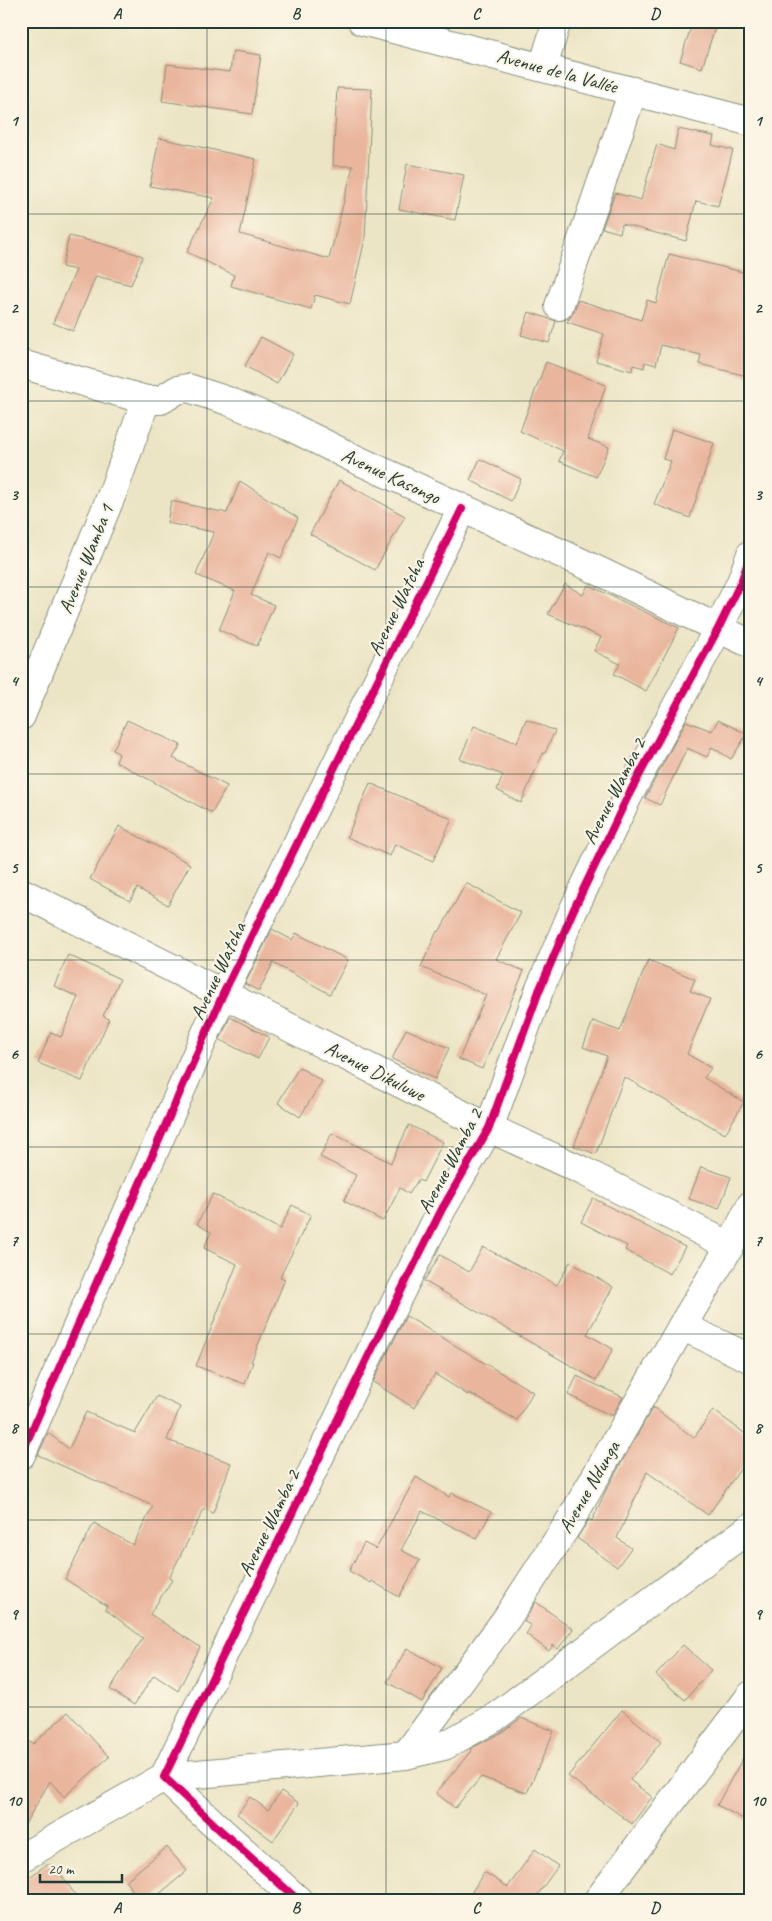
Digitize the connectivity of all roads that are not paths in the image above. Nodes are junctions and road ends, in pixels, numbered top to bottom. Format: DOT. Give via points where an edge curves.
graph roads {
  1 [pos="362,21"];
  2 [pos="557,21"];
  3 [pos="543,68"];
  4 [pos="633,91"];
  5 [pos="751,122"];
  6 [pos="558,306"];
  7 [pos="21,364"];
  8 [pos="146,400"];
  9 [pos="462,509"];
  10 [pos="751,554"];
  11 [pos="718,629"];
  12 [pos="751,644"];
  13 [pos="21,716"];
  14 [pos="21,892"];
  15 [pos="223,994"];
  16 [pos="489,1128"];
  17 [pos="751,1205"];
  18 [pos="730,1246"];
  19 [pos="682,1326"];
  20 [pos="751,1360"];
  21 [pos="21,1455"];
  22 [pos="751,1527"];
  23 [pos="751,1695"];
  24 [pos="406,1755"];
  25 [pos="164,1777"];
  26 [pos="21,1858"];
  27 [pos="298,1900"];
  28 [pos="598,1900"];
  1 -- 3 [label="street, Avenue de la Vallée"];
  2 -- 3 [label="street"];
  3 -- 4 [label="street, Avenue de la Vallée"];
  4 -- 5 [label="street, Avenue de la Vallée"];
  4 -- 6 [label="street"];
  7 -- 8 [label="street, Avenue Kasongo"];
  8 -- 9 [label="street, Avenue Kasongo" via="161,400 177,390 188,388 228,400"];
  8 -- 13 [label="street, Avenue Wamba 1" via="114,488"];
  9 -- 11 [label="street, Avenue Kasongo"];
  9 -- 15 [label="street, Avenue Watcha"];
  10 -- 11 [label="street, Avenue Wamba 2"];
  11 -- 12 [label="street, Avenue Kasongo"];
  11 -- 16 [label="street, Avenue Wamba 2" via="628,796 573,911 539,991"];
  14 -- 15 [label="street, Avenue Dikuluwe"];
  15 -- 16 [label="street, Avenue Dikuluwe"];
  15 -- 21 [label="street, Avenue Watcha"];
  16 -- 18 [label="street, Avenue Dikuluwe" via="582,1170"];
  16 -- 25 [label="street, Avenue Wamba 2" via="442,1209 374,1344"];
  17 -- 18 [label="street, Avenue Ndunga"];
  18 -- 19 [label="street, Avenue Ndunga"];
  19 -- 20 [label="street"];
  19 -- 24 [label="street, Avenue Ndunga" via="564,1529 507,1618"];
  22 -- 24 [label="street" via="494,1718 444,1746"];
  23 -- 28 [label="street"];
  24 -- 25 [label="street"];
  25 -- 26 [label="street"];
  25 -- 27 [label="street"];
}
